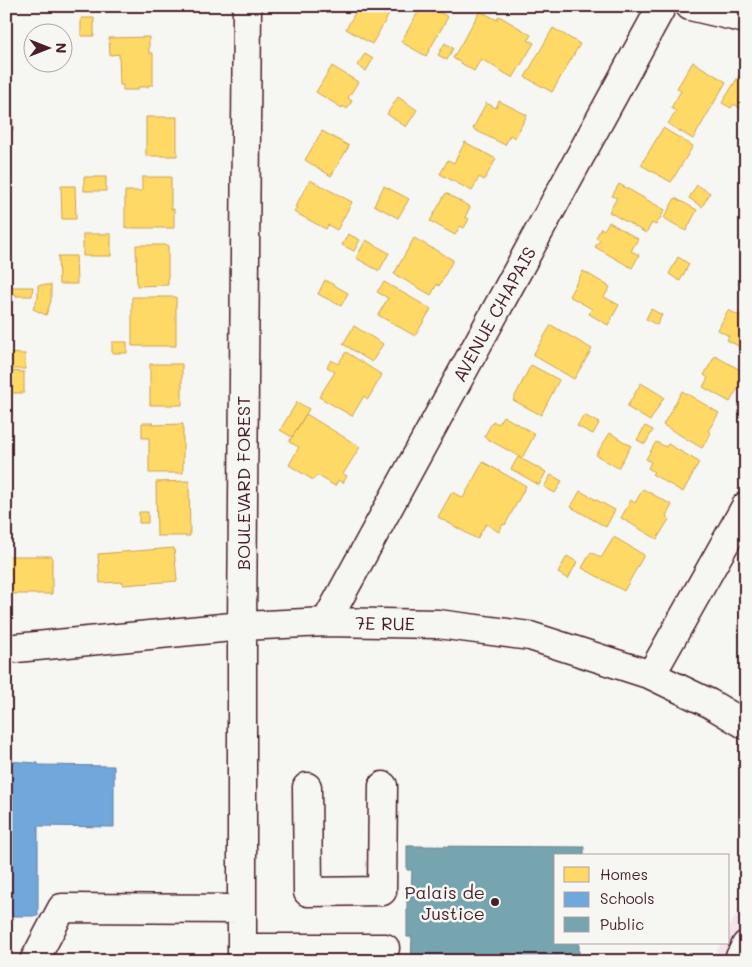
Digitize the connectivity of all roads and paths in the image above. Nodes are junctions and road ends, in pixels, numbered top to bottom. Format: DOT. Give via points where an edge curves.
graph roads {
  1 [pos="247,6"];
  2 [pos="662,6"];
  3 [pos="690,6"];
  4 [pos="746,19"];
  5 [pos="746,506"];
  6 [pos="326,622"];
  7 [pos="242,626"];
  8 [pos="6,649"];
  9 [pos="651,675"];
  10 [pos="746,725"];
  11 [pos="383,786"];
  12 [pos="307,787"];
  13 [pos="242,909"];
  14 [pos="746,945"];
  15 [pos="385,948"];
  16 [pos="242,954"];
  17 [pos="34,961"];
  18 [pos="738,961"];
  1 -- 7 [label="street, BOULEVARD FOREST"];
  2 -- 6 [label="street, AVENUE CHAPAIS"];
  3 -- 4 [label="street"];
  5 -- 9 [label="street"];
  6 -- 7 [label="street, 7E RUE"];
  6 -- 9 [label="street, 7E RUE" via="438,624 530,636"];
  7 -- 8 [label="street, 7E RUE"];
  7 -- 13 [label="street, BOULEVARD FOREST"];
  9 -- 10 [label="street, 7E RUE"];
  11 -- 12 [label="street" via="382,891 308,892"];
  13 -- 16 [label="street, BOULEVARD FOREST"];
  13 -- 17 [label="street" via="62,908"];
  14 -- 18 [label="street"];
  15 -- 16 [label="street"];
}
